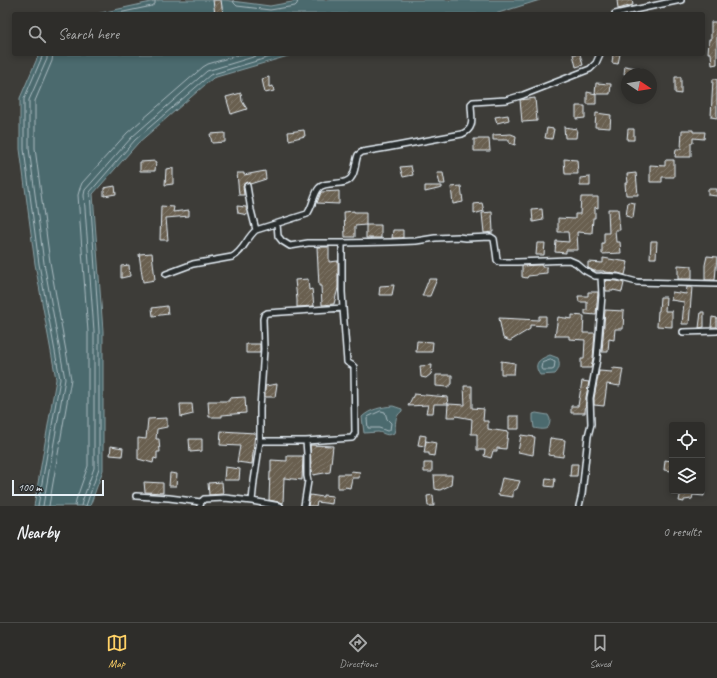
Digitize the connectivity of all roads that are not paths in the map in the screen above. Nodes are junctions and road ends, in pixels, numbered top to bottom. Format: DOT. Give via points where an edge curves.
graph roads {
  1 [pos="681,0"];
  2 [pos="625,12"];
  3 [pos="599,56"];
  4 [pos="247,186"];
  5 [pos="277,224"];
  6 [pos="256,230"];
  7 [pos="342,243"];
  8 [pos="166,274"];
  9 [pos="601,276"];
  10 [pos="717,284"];
  11 [pos="343,308"];
  12 [pos="717,331"];
  13 [pos="683,332"];
  14 [pos="260,441"];
  15 [pos="306,442"];
  16 [pos="136,496"];
  17 [pos="252,501"];
  18 [pos="200,504"];
  19 [pos="280,506"];
  20 [pos="304,506"];
  21 [pos="580,506"];
  1 -- 2 [label="street"];
  3 -- 5 [label="street" via="590,69 523,96 474,102 471,104 471,126 467,132 362,152 358,155 350,180 323,185 319,188 307,214"];
  4 -- 6 [label="street"];
  5 -- 6 [label="street"];
  5 -- 7 [label="street" via="278,236 282,242 290,246"];
  6 -- 8 [label="street" via="237,254 193,264"];
  7 -- 9 [label="street" via="491,237 494,239 499,262 569,260 595,276"];
  7 -- 11 [label="street"];
  9 -- 10 [label="street" via="636,282"];
  9 -- 21 [label="street" via="597,359 590,398 591,424"];
  11 -- 14 [label="street" via="273,312 264,315"];
  11 -- 15 [label="street" via="347,362 354,367 354,436"];
  12 -- 13 [label="street"];
  14 -- 15 [label="street"];
  14 -- 17 [label="street"];
  15 -- 20 [label="street" via="308,481"];
  16 -- 18 [label="street" via="169,498"];
  17 -- 18 [label="street" via="204,499"];
  17 -- 19 [label="street"];
}
